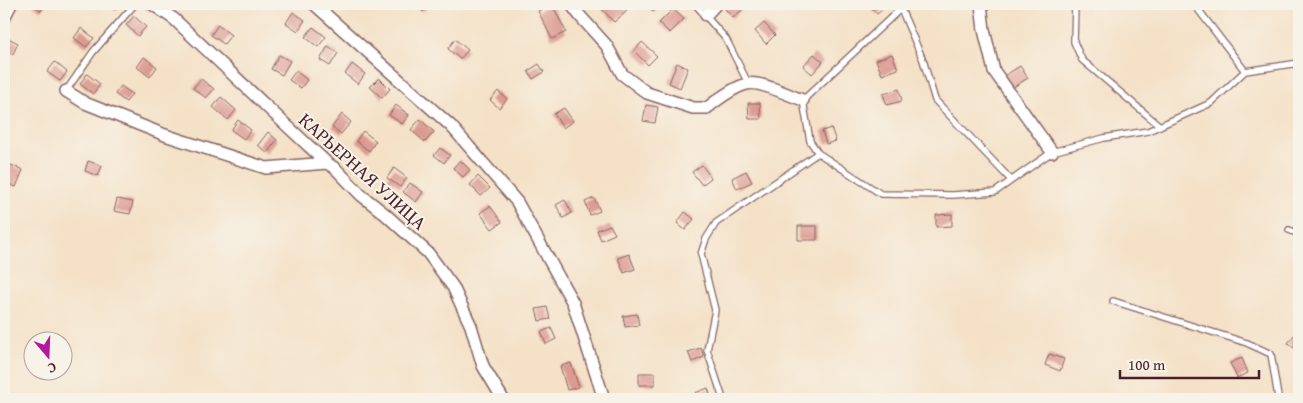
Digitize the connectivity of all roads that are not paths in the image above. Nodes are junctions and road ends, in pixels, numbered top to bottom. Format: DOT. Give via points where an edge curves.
graph roads {
  1 [pos="11,4"];
  2 [pos="135,4"];
  3 [pos="152,4"];
  4 [pos="314,4"];
  5 [pos="571,4"];
  6 [pos="695,4"];
  7 [pos="716,4"];
  8 [pos="908,4"];
  9 [pos="981,4"];
  10 [pos="1075,4"];
  11 [pos="1194,4"];
  12 [pos="900,10"];
  13 [pos="706,15"];
  14 [pos="4,18"];
  15 [pos="1299,63"];
  16 [pos="1245,71"];
  17 [pos="748,83"];
  18 [pos="66,91"];
  19 [pos="803,100"];
  20 [pos="1160,126"];
  21 [pos="1052,152"];
  22 [pos="818,153"];
  23 [pos="326,162"];
  24 [pos="1011,180"];
  25 [pos="1289,230"];
  26 [pos="1299,234"];
  27 [pos="1113,301"];
  28 [pos="503,399"];
  29 [pos="604,399"];
  30 [pos="723,399"];
  31 [pos="1276,399"];
  1 -- 14 [label="street"];
  2 -- 18 [label="lane" via="93,52"];
  3 -- 23 [label="street, КАРЬЕРНАЯ УЛИЦА" via="174,20"];
  4 -- 29 [label="street" via="450,126 517,202 573,304"];
  5 -- 17 [label="street" via="607,46 622,74 647,93 693,108 707,108"];
  6 -- 13 [label="lane"];
  7 -- 13 [label="street"];
  8 -- 12 [label="lane"];
  9 -- 21 [label="street" via="994,72"];
  10 -- 20 [label="lane" via="1074,42 1082,60"];
  11 -- 16 [label="lane"];
  12 -- 19 [label="lane"];
  12 -- 24 [label="lane" via="923,60 935,100"];
  13 -- 17 [label="lane" via="726,39"];
  15 -- 16 [label="lane"];
  16 -- 20 [label="lane" via="1211,103"];
  17 -- 19 [label="street" via="760,84"];
  18 -- 23 [label="street" via="85,103 165,135 266,168"];
  19 -- 22 [label="lane" via="810,141"];
  20 -- 21 [label="lane"];
  21 -- 24 [label="lane"];
  22 -- 24 [label="lane" via="881,194 995,192"];
  22 -- 30 [label="lane" via="716,223 706,239 701,254 715,310 707,350"];
  23 -- 28 [label="street, КАРЬЕРНАЯ УЛИЦА" via="428,253 453,287 471,326 483,366"];
  25 -- 26 [label="lane"];
  27 -- 31 [label="lane" via="1247,343 1271,354"];
}
